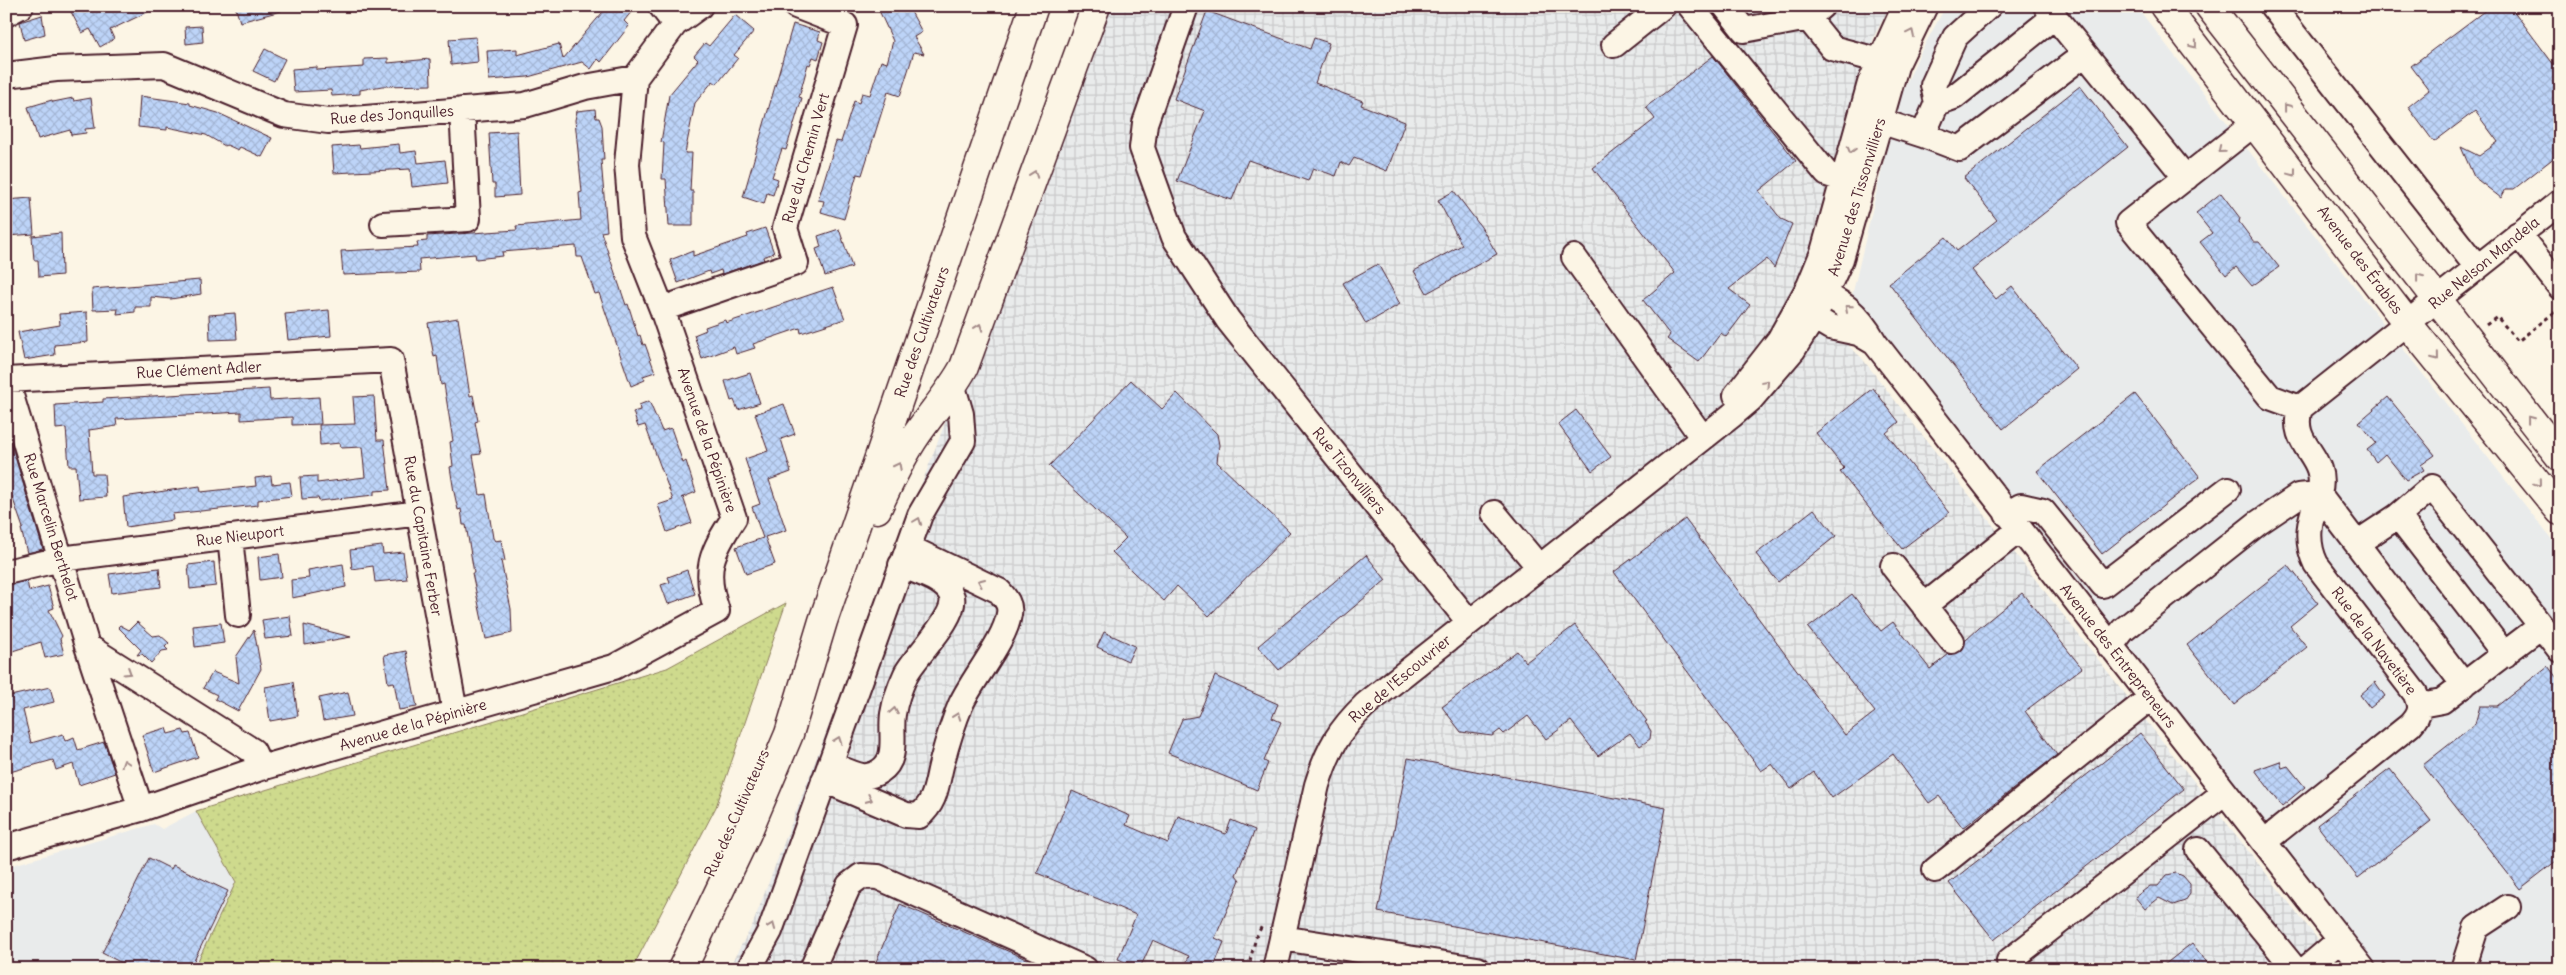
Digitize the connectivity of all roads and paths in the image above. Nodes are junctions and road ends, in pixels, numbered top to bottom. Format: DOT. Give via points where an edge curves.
graph roads {
  1 [pos="21,6"];
  2 [pos="700,6"];
  3 [pos="796,6"];
  4 [pos="1023,6"];
  5 [pos="1034,6"];
  6 [pos="1096,6"];
  7 [pos="1186,6"];
  8 [pos="1662,6"];
  9 [pos="1690,6"];
  10 [pos="1725,6"];
  11 [pos="1905,6"];
  12 [pos="1925,6"];
  13 [pos="1990,6"];
  14 [pos="2164,6"];
  15 [pos="2209,6"];
  16 [pos="2272,6"];
  17 [pos="2051,11"];
  18 [pos="1815,12"];
  19 [pos="6,14"];
  20 [pos="668,15"];
  21 [pos="1614,45"];
  22 [pos="2086,54"];
  23 [pos="1887,63"];
  24 [pos="6,75"];
  25 [pos="635,78"];
  26 [pos="1937,103"];
  27 [pos="462,110"];
  28 [pos="1870,118"];
  29 [pos="2255,123"];
  30 [pos="1922,135"];
  31 [pos="2186,178"];
  32 [pos="1852,183"];
  33 [pos="2557,211"];
  34 [pos="383,224"];
  35 [pos="2518,234"];
  36 [pos="1574,257"];
  37 [pos="2477,267"];
  38 [pos="2560,287"];
  39 [pos="1818,290"];
  40 [pos="2437,299"];
  41 [pos="2560,308"];
  42 [pos="662,309"];
  43 [pos="1806,313"];
  44 [pos="2408,324"];
  45 [pos="2467,339"];
  46 [pos="1875,342"];
  47 [pos="391,360"];
  48 [pos="908,371"];
  49 [pos="6,379"];
  50 [pos="953,387"];
  51 [pos="2300,408"];
  52 [pos="1702,437"];
  53 [pos="2560,457"];
  54 [pos="1656,474"];
  55 [pos="2228,489"];
  56 [pos="2319,494"];
  57 [pos="2560,511"];
  58 [pos="419,513"];
  59 [pos="1494,513"];
  60 [pos="2398,516"];
  61 [pos="2013,522"];
  62 [pos="230,537"];
  63 [pos="2357,544"];
  64 [pos="905,556"];
  65 [pos="61,559"];
  66 [pos="1892,566"];
  67 [pos="1539,567"];
  68 [pos="6,572"];
  69 [pos="1924,606"];
  70 [pos="238,615"];
  71 [pos="824,621"];
  72 [pos="1469,622"];
  73 [pos="2541,626"];
  74 [pos="1952,641"];
  75 [pos="87,646"];
  76 [pos="2110,646"];
  77 [pos="2560,650"];
  78 [pos="2505,655"];
  79 [pos="811,657"];
  80 [pos="2464,685"];
  81 [pos="2150,698"];
  82 [pos="2420,706"];
  83 [pos="455,712"];
  84 [pos="261,768"];
  85 [pos="827,772"];
  86 [pos="2225,792"];
  87 [pos="141,809"];
  88 [pos="2264,842"];
  89 [pos="6,846"];
  90 [pos="2198,850"];
  91 [pos="1935,870"];
  92 [pos="2508,907"];
  93 [pos="1282,938"];
  94 [pos="2340,940"];
  95 [pos="2009,961"];
  96 [pos="663,969"];
  97 [pos="682,969"];
  98 [pos="749,969"];
  99 [pos="812,969"];
  100 [pos="1085,969"];
  101 [pos="1275,969"];
  102 [pos="1477,969"];
  103 [pos="2295,969"];
  104 [pos="2306,969"];
  105 [pos="2363,969"];
  106 [pos="2463,969"];
  1 -- 19 [label="street"];
  2 -- 20 [label="street"];
  3 -- 42 [label="street, Rue du Chemin Vert" via="845,25 785,228 796,262"];
  4 -- 48 [label="main road"];
  5 -- 48 [label="main road, Rue des Cultivateurs"];
  50 -- 6 [label="main road, one-way" via="964,367"];
  7 -- 72 [label="street, Rue Tizonvilliers" via="1144,123 1142,148 1174,238 1228,320"];
  8 -- 21 [label="street"];
  9 -- 32 [label="street" via="1828,174"];
  10 -- 18 [label="street" via="1744,30"];
  11 -- 23 [label="street, Avenue des Tissonvilliers"];
  23 -- 12 [label="street, Avenue des Tissonvilliers, one-way"];
  13 -- 26 [label="street" via="1955,37 1934,85"];
  14 -- 29 [label="main road, Avenue des Érables, one-way"];
  40 -- 15 [label="main road, one-way"];
  16 -- 37 [label="street"];
  17 -- 22 [label="street"];
  17 -- 26 [label="street" via="1954,97"];
  18 -- 23 [label="street" via="1832,48"];
  20 -- 25 [label="street"];
  22 -- 30 [label="street" via="1960,149"];
  22 -- 31 [label="street"];
  23 -- 28 [label="street, Avenue des Tissonvilliers"];
  24 -- 27 [label="street, Rue des Jonquilles" via="56,69 164,65 284,115 328,121"];
  25 -- 27 [label="street, Rue des Jonquilles" via="585,87 525,105"];
  25 -- 42 [label="street, Avenue de la Pépinière" via="627,164 633,236"];
  26 -- 30 [label="street"];
  27 -- 34 [label="street" via="468,219"];
  28 -- 30 [label="street"];
  28 -- 32 [label="street, Avenue des Tissonvilliers"];
  29 -- 31 [label="street, one-way"];
  29 -- 44 [label="main road, Avenue des Érables, one-way"];
  31 -- 51 [label="street" via="2128,223 2270,397"];
  32 -- 39 [label="street, Avenue des Tissonvilliers" via="1823,252"];
  33 -- 35 [label="street, Rue Nelson Mandela"];
  35 -- 37 [label="street, Rue Nelson Mandela"];
  35 -- 38 [label="street"];
  36 -- 52 [label="street"];
  37 -- 40 [label="street, Rue Nelson Mandela"];
  39 -- 43 [label="street, Avenue des Tissonvilliers"];
  46 -- 39 [label="street, Avenue des Entrepreneurs, one-way" via="1848,307"];
  40 -- 44 [label="street, Rue Nelson Mandela"];
  40 -- 45 [label="main road"];
  41 -- 45 [label="path" via="2518,341 2497,317"];
  42 -- 83 [label="street, Avenue de la Pépinière" via="734,518 716,545 709,568 712,599 717,612 614,667"];
  43 -- 46 [label="street" via="1830,327"];
  43 -- 52 [label="street, Avenue des Tissonvilliers" via="1779,340"];
  44 -- 51 [label="street"];
  44 -- 57 [label="main road, Avenue des Érables, one-way"];
  53 -- 45 [label="main road, one-way"];
  46 -- 61 [label="street, Avenue des Entrepreneurs"];
  47 -- 49 [label="street, Rue Clément Adler"];
  47 -- 58 [label="street, Rue du Capitaine Ferber"];
  48 -- 71 [label="main road, Rue des Cultivateurs"];
  49 -- 65 [label="street, Rue Marcelin Berthelot"];
  64 -- 50 [label="street, one-way" via="920,515 963,441 961,414"];
  71 -- 50 [label="main road, one-way" via="900,462"];
  51 -- 56 [label="street, Rue de la Navetière" via="2296,419 2298,433 2320,467 2323,481"];
  52 -- 54 [label="street, Avenue des Tissonvilliers"];
  54 -- 67 [label="street, Rue de l'Escouvrier"];
  55 -- 61 [label="street" via="2103,585 2043,511 2021,506"];
  56 -- 63 [label="street"];
  56 -- 76 [label="street" via="2298,496 2258,522 2122,630"];
  56 -- 82 [label="street, Rue de la Navetière" via="2308,533 2313,558 2416,692"];
  58 -- 62 [label="street, Rue Nieuport"];
  58 -- 83 [label="street, Rue du Capitaine Ferber"];
  59 -- 67 [label="street"];
  60 -- 63 [label="street"];
  60 -- 73 [label="street" via="2432,487"];
  60 -- 78 [label="street"];
  61 -- 69 [label="street"];
  61 -- 76 [label="street, Avenue des Entrepreneurs"];
  62 -- 65 [label="street, Rue Nieuport"];
  62 -- 70 [label="street"];
  63 -- 80 [label="street"];
  85 -- 64 [label="street, one-way"];
  85 -- 64 [label="street, one-way" via="864,776 876,774 887,766 891,758 896,698 907,673 949,613 953,599 949,590"];
  85 -- 64 [label="street, one-way" via="906,815 919,816 929,808 961,704 1004,630 1010,613 1008,600 999,591"];
  65 -- 68 [label="street, Rue Nieuport"];
  65 -- 75 [label="street, Rue Marcelin Berthelot"];
  66 -- 69 [label="street"];
  67 -- 72 [label="street, Rue de l'Escouvrier"];
  69 -- 74 [label="street"];
  71 -- 79 [label="main road, Rue des Cultivateurs"];
  72 -- 93 [label="street, Rue de l'Escouvrier" via="1366,704 1334,740 1317,785"];
  73 -- 77 [label="street"];
  73 -- 78 [label="street"];
  75 -- 84 [label="street, one-way" via="253,751"];
  87 -- 75 [label="street, Rue Marcelin Berthelot, one-way"];
  76 -- 81 [label="street, Avenue des Entrepreneurs"];
  78 -- 80 [label="street"];
  79 -- 96 [label="main road, Rue des Cultivateurs" via="775,725 726,840"];
  79 -- 97 [label="main road, Rue des Cultivateurs" via="789,734 747,834"];
  80 -- 82 [label="street" via="2442,701"];
  81 -- 86 [label="street, Avenue des Entrepreneurs"];
  81 -- 91 [label="street"];
  82 -- 88 [label="street, Rue de la Navetière" via="2410,725"];
  83 -- 84 [label="street, Avenue de la Pépinière"];
  84 -- 87 [label="street, Avenue de la Pépinière"];
  98 -- 85 [label="street, one-way" via="770,931"];
  86 -- 88 [label="street, Avenue des Entrepreneurs"];
  86 -- 95 [label="street"];
  87 -- 89 [label="street, Avenue de la Pépinière"];
  88 -- 94 [label="street, Avenue des Entrepreneurs"];
  90 -- 103 [label="street"];
  92 -- 106 [label="street" via="2476,928"];
  93 -- 101 [label="street, Rue de l'Escouvrier"];
  93 -- 102 [label="street"];
  94 -- 104 [label="street"];
  94 -- 105 [label="street, Avenue des Entrepreneurs"];
  99 -- 100 [label="street" via="849,885 861,876 878,877"];
}
